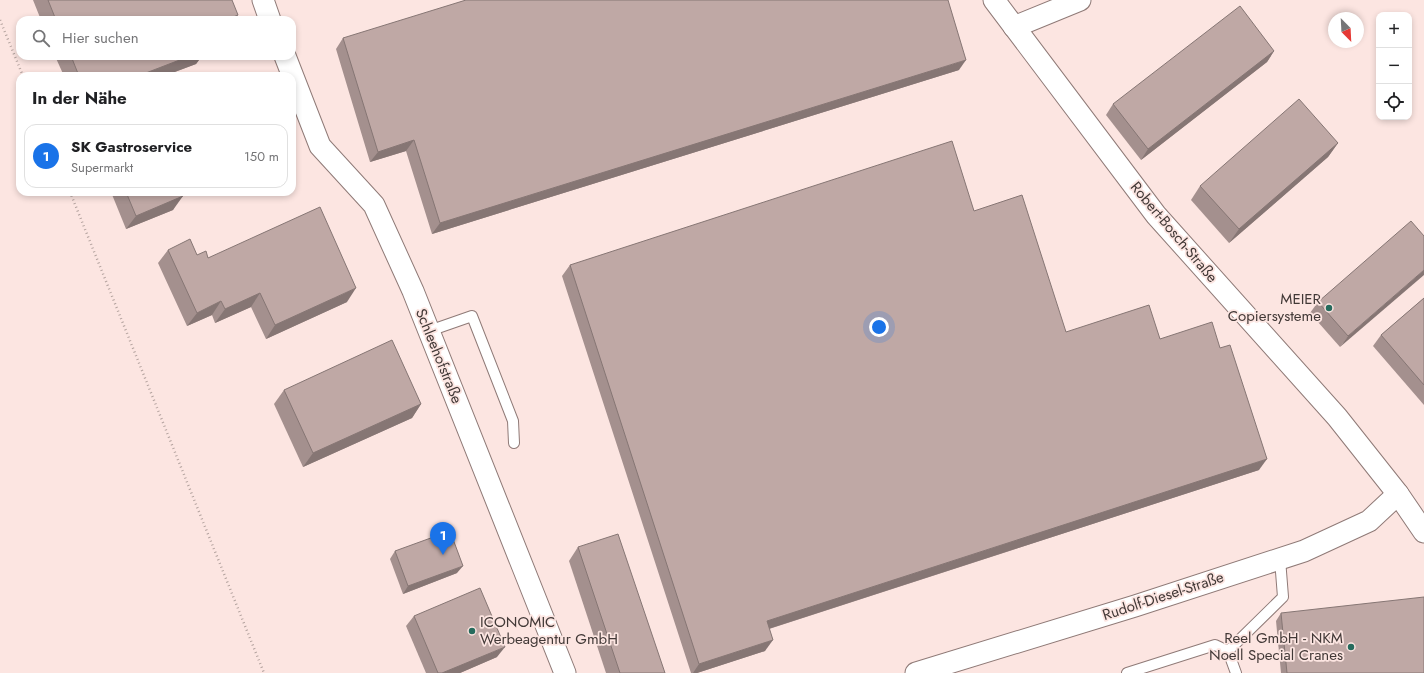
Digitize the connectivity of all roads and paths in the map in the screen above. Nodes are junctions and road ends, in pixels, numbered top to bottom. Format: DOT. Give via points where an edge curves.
graph roads {
  1 [pos="262,0"];
  2 [pos="994,0"];
  3 [pos="1080,0"];
  4 [pos="268,16"];
  5 [pos="0,20"];
  6 [pos="1014,27"];
  7 [pos="16,59"];
  8 [pos="16,60"];
  9 [pos="286,60"];
  10 [pos="21,72"];
  11 [pos="290,72"];
  12 [pos="296,86"];
  13 [pos="72,196"];
  14 [pos="429,331"];
  15 [pos="514,443"];
  16 [pos="1398,494"];
  17 [pos="1424,532"];
  18 [pos="1280,559"];
  19 [pos="1228,651"];
  20 [pos="264,673"];
  21 [pos="565,673"];
  22 [pos="916,673"];
  23 [pos="1127,673"];
  24 [pos="1236,673"];
  1 -- 4 [label="street"];
  2 -- 6 [label="street, Robert-Bosch-Straße"];
  3 -- 6 [label="street"];
  5 -- 7 [label="path"];
  6 -- 16 [label="street, Robert-Bosch-Straße" via="1156,215 1337,417"];
  8 -- 10 [label="path"];
  9 -- 11 [label="street, Schleehofstraße"];
  12 -- 14 [label="street, Schleehofstraße" via="320,146 374,205"];
  13 -- 20 [label="path"];
  14 -- 15 [label="lane" via="472,316 513,421"];
  14 -- 21 [label="street, Schleehofstraße"];
  16 -- 17 [label="street, Robert-Bosch-Straße"];
  16 -- 18 [label="street, Rudolf-Diesel-Straße" via="1369,520 1304,551"];
  18 -- 19 [label="lane" via="1283,596"];
  18 -- 22 [label="street, Rudolf-Diesel-Straße"];
  19 -- 23 [label="lane" via="1215,645"];
  19 -- 24 [label="lane"];
}
